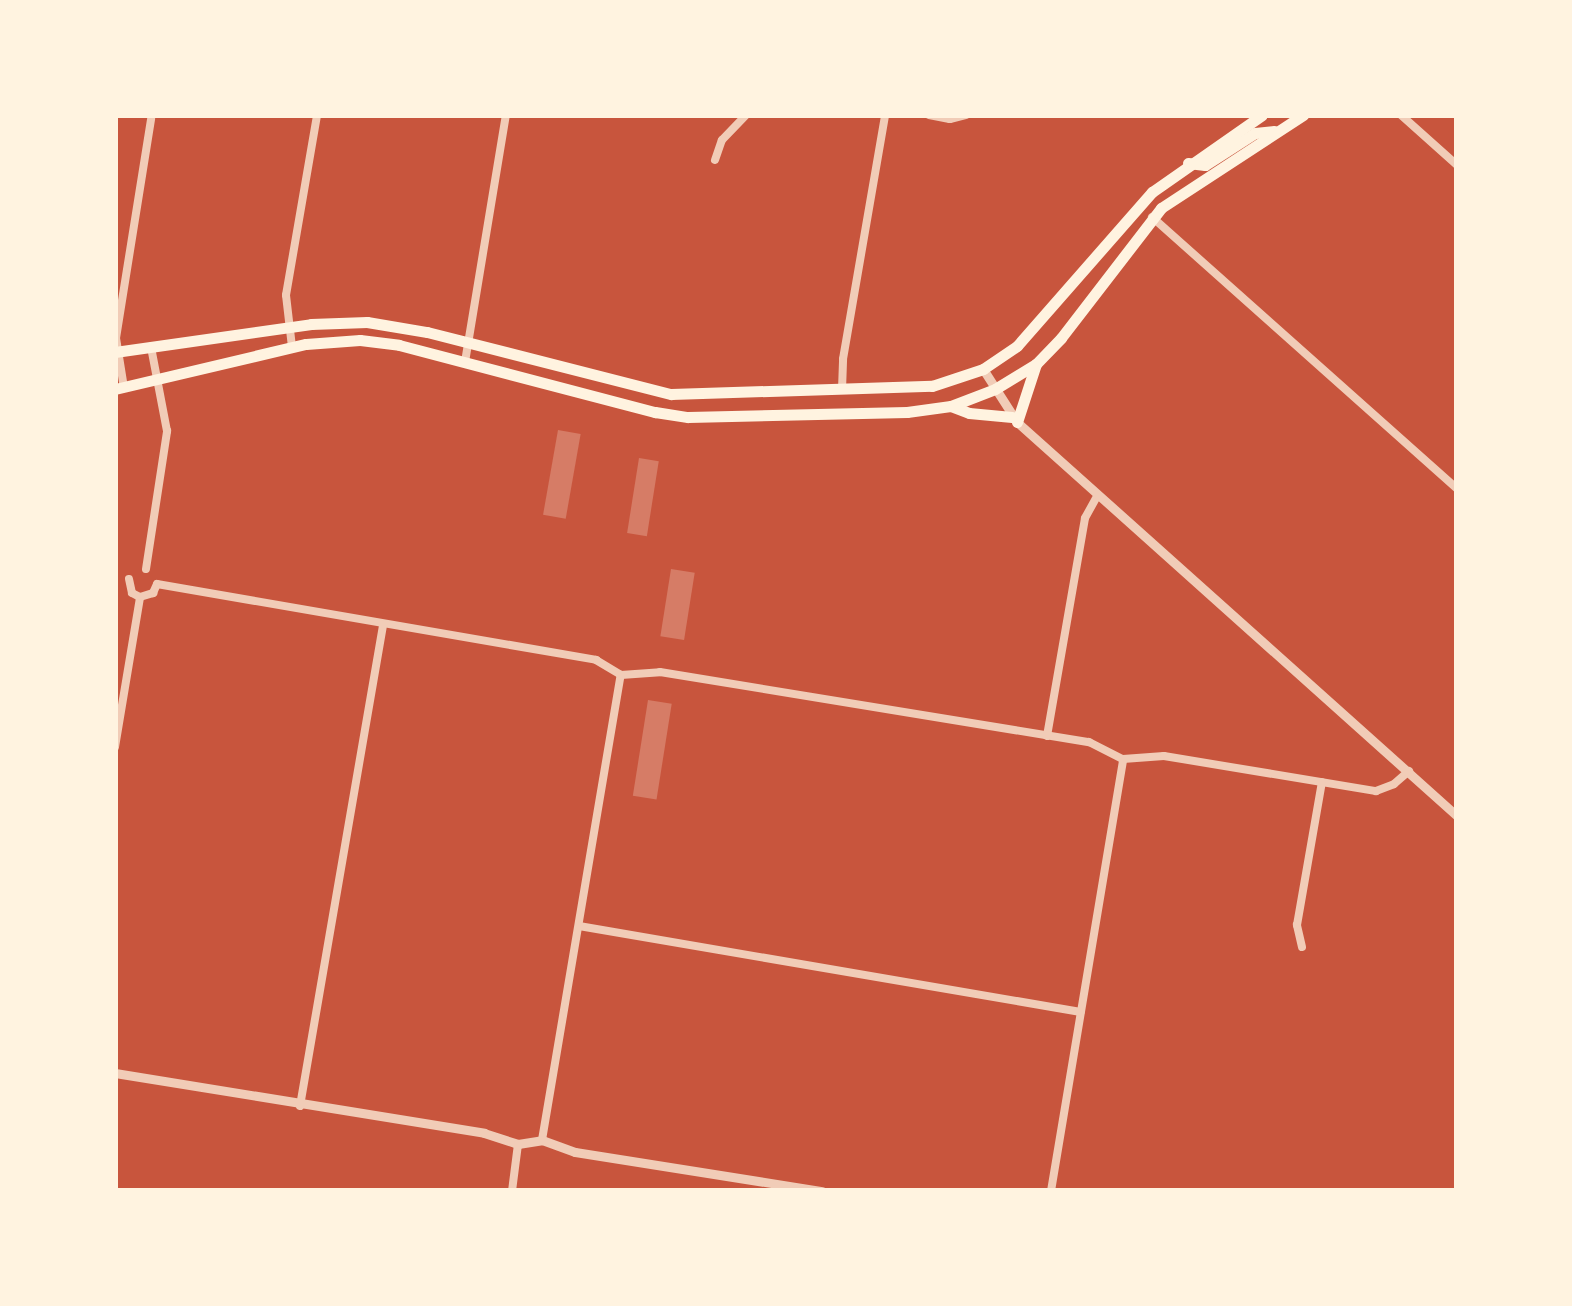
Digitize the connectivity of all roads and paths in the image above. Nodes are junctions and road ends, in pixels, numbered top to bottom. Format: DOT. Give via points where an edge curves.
graph roads {
  1 [pos="134,115"];
  2 [pos="317,115"];
  3 [pos="506,115"];
  4 [pos="746,115"];
  5 [pos="885,115"];
  6 [pos="929,115"];
  7 [pos="966,115"];
  8 [pos="1262,115"];
  9 [pos="1303,115"];
  10 [pos="1401,115"];
  11 [pos="126,117"];
  12 [pos="151,119"];
  13 [pos="1279,130"];
  14 [pos="715,160"];
  15 [pos="1188,163"];
  16 [pos="1457,164"];
  17 [pos="1152,217"];
  18 [pos="289,328"];
  19 [pos="470,343"];
  20 [pos="151,347"];
  21 [pos="292,347"];
  22 [pos="117,352"];
  23 [pos="465,362"];
  24 [pos="1036,364"];
  25 [pos="983,368"];
  26 [pos="158,378"];
  27 [pos="119,388"];
  28 [pos="995,389"];
  29 [pos="842,390"];
  30 [pos="951,406"];
  31 [pos="1014,420"];
  32 [pos="1457,490"];
  33 [pos="1098,496"];
  34 [pos="146,570"];
  35 [pos="115,578"];
  36 [pos="129,579"];
  37 [pos="157,584"];
  38 [pos="140,598"];
  39 [pos="383,624"];
  40 [pos="621,675"];
  41 [pos="1047,736"];
  42 [pos="115,747"];
  43 [pos="1124,759"];
  44 [pos="1409,771"];
  45 [pos="1322,782"];
  46 [pos="1457,816"];
  47 [pos="578,926"];
  48 [pos="1302,947"];
  49 [pos="1081,1012"];
  50 [pos="115,1073"];
  51 [pos="300,1106"];
  52 [pos="542,1140"];
  53 [pos="518,1144"];
  54 [pos="512,1191"];
  55 [pos="822,1191"];
  56 [pos="1052,1191"];
  1 -- 11 [label="path"];
  2 -- 18 [label="street" via="286,295"];
  3 -- 19 [label="street"];
  4 -- 14 [label="street" via="722,140"];
  5 -- 29 [label="street"];
  6 -- 7 [label="street"];
  8 -- 15 [label="main road"];
  9 -- 13 [label="main road"];
  10 -- 16 [label="street"];
  12 -- 22 [label="street"];
  13 -- 15 [label="main road" via="1255,133 1205,166"];
  13 -- 17 [label="main road"];
  15 -- 25 [label="main road" via="1132,212 1033,330"];
  17 -- 24 [label="main road"];
  17 -- 32 [label="street"];
  18 -- 19 [label="main road" via="386,324"];
  18 -- 20 [label="main road"];
  18 -- 21 [label="street"];
  19 -- 23 [label="street"];
  19 -- 29 [label="main road" via="671,394"];
  20 -- 22 [label="main road"];
  20 -- 26 [label="street"];
  21 -- 23 [label="main road" via="360,340"];
  21 -- 26 [label="main road"];
  22 -- 27 [label="street"];
  23 -- 30 [label="main road" via="688,416"];
  24 -- 28 [label="main road"];
  24 -- 31 [label="main road"];
  25 -- 28 [label="street"];
  25 -- 29 [label="main road" via="932,386"];
  26 -- 27 [label="main road"];
  26 -- 34 [label="street" via="167,430"];
  28 -- 30 [label="main road"];
  28 -- 31 [label="street"];
  30 -- 31 [label="main road"];
  31 -- 33 [label="street"];
  33 -- 41 [label="street" via="1085,518"];
  33 -- 44 [label="street"];
  34 -- 36 [label="street"];
  34 -- 37 [label="street"];
  35 -- 36 [label="street"];
  36 -- 38 [label="street"];
  37 -- 38 [label="street" via="154,593"];
  37 -- 39 [label="street"];
  38 -- 42 [label="street"];
  39 -- 40 [label="street" via="596,660"];
  39 -- 51 [label="street"];
  40 -- 41 [label="street" via="660,672"];
  40 -- 47 [label="street"];
  41 -- 43 [label="street" via="1097,744"];
  43 -- 45 [label="street" via="1164,756"];
  43 -- 49 [label="street"];
  44 -- 45 [label="street" via="1384,790"];
  44 -- 46 [label="street"];
  45 -- 48 [label="street" via="1297,925"];
  47 -- 49 [label="street"];
  47 -- 52 [label="street"];
  49 -- 56 [label="street"];
  50 -- 51 [label="street"];
  51 -- 53 [label="street"];
  52 -- 53 [label="street"];
  52 -- 55 [label="street" via="575,1152"];
  53 -- 54 [label="street"];
}
